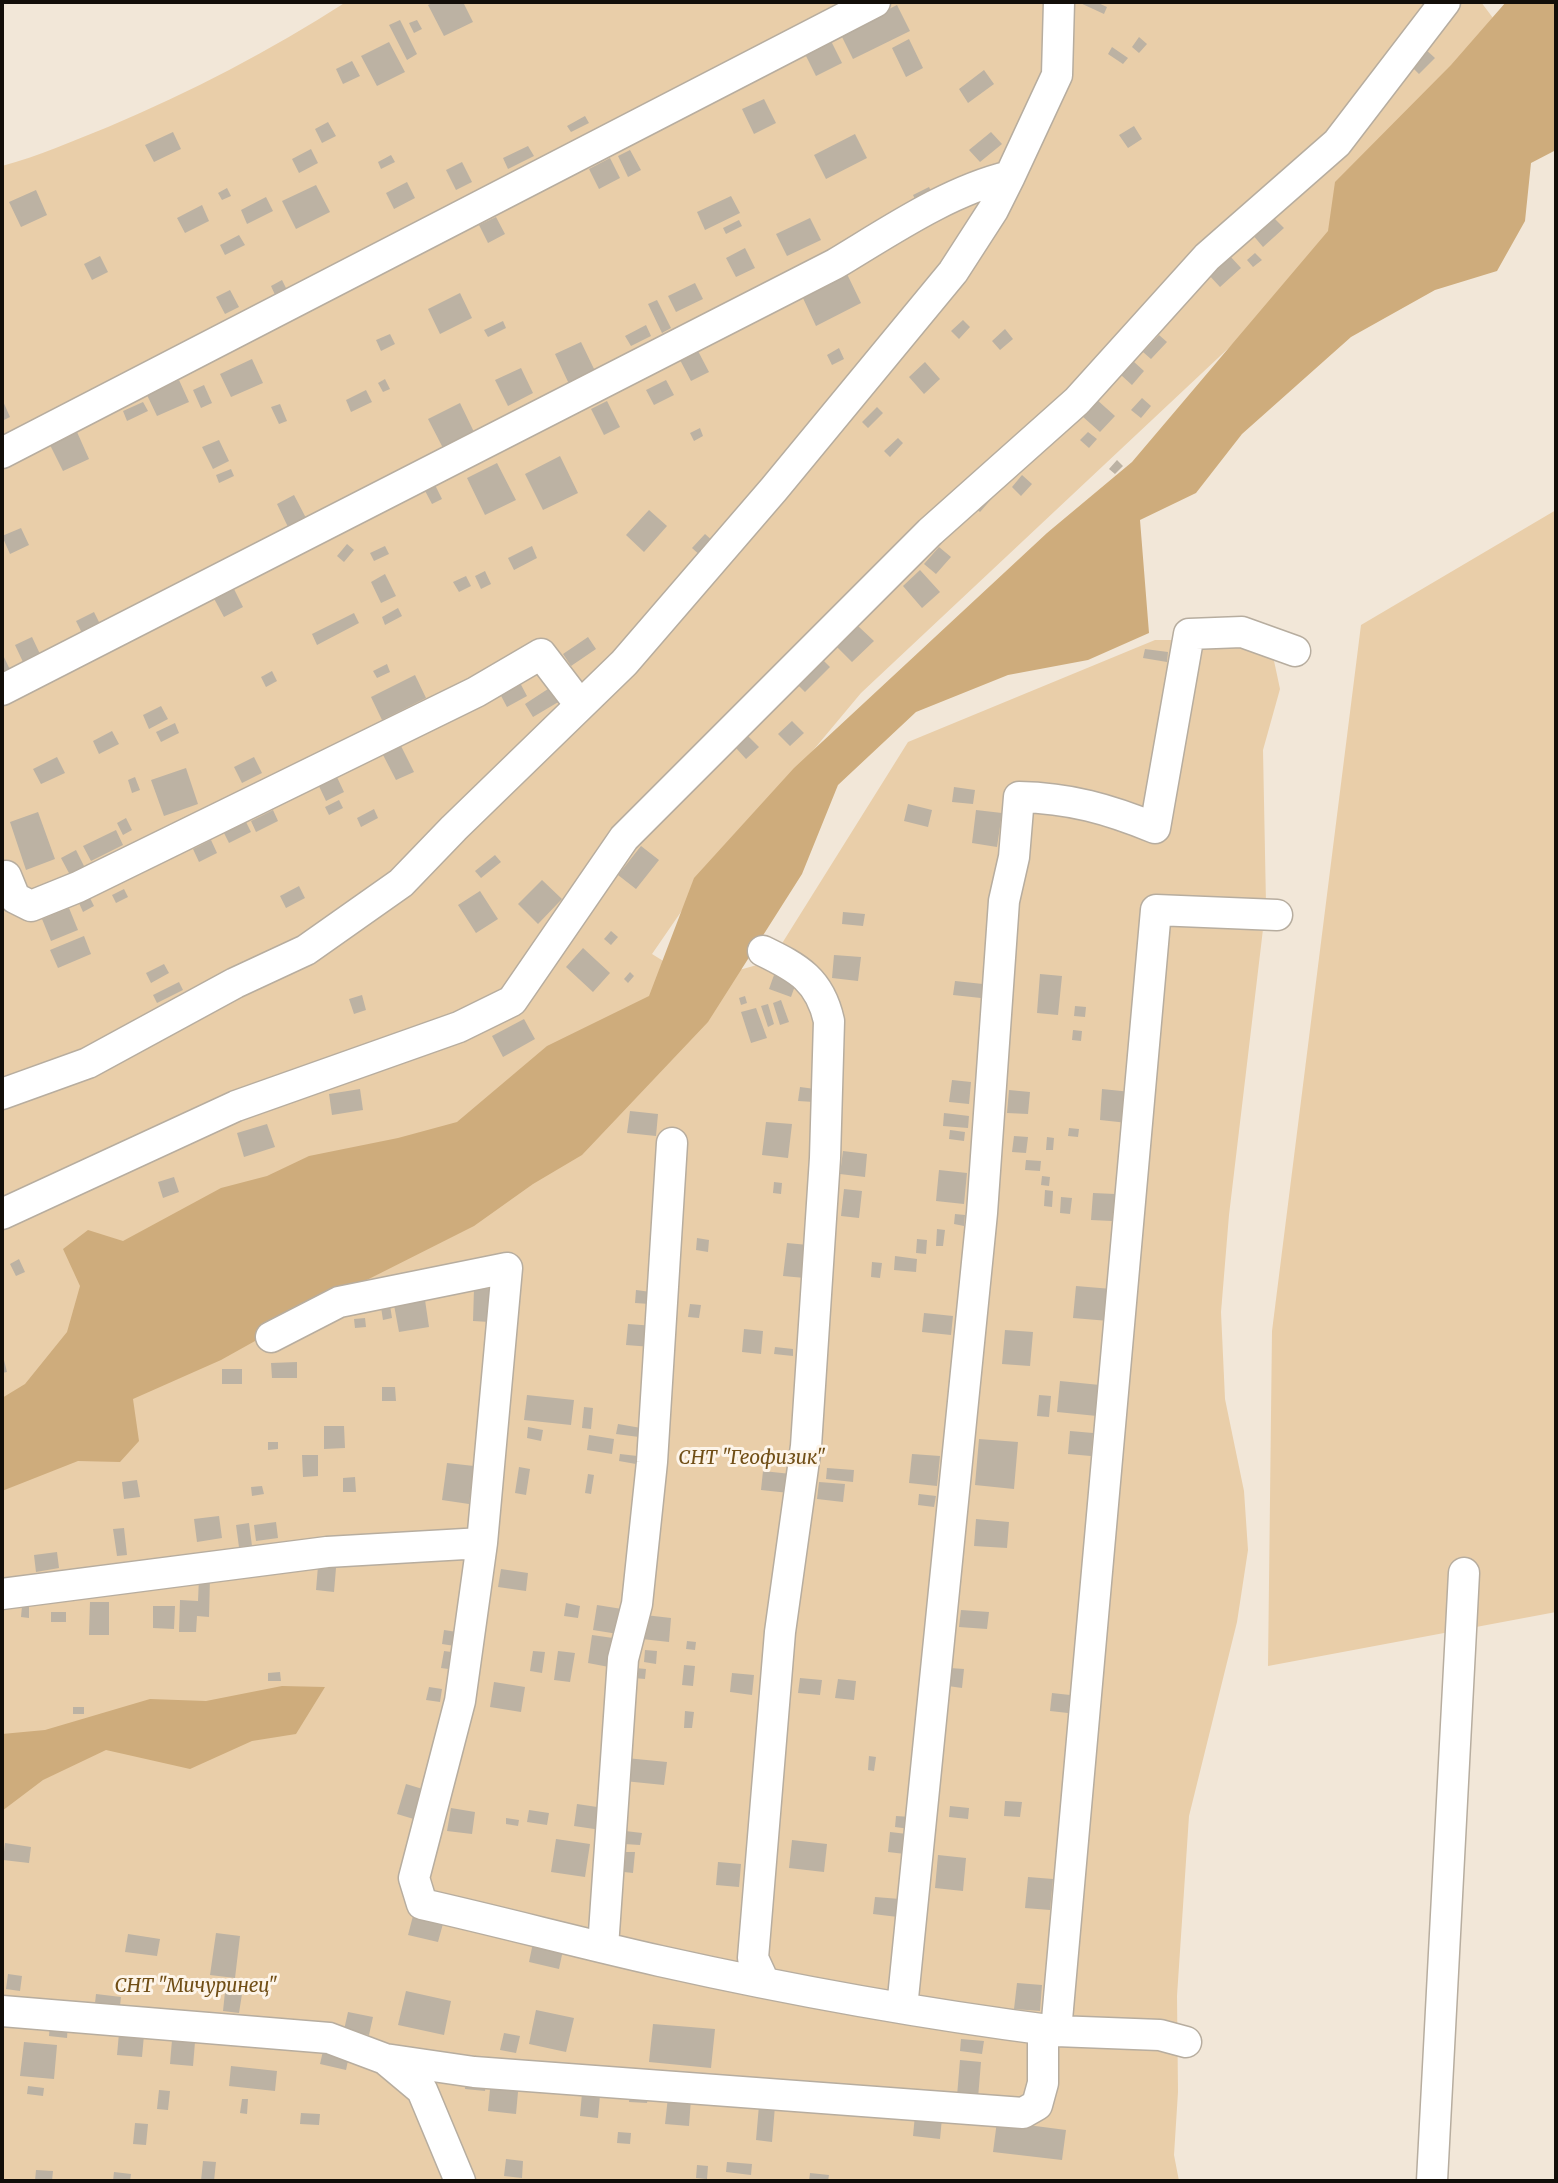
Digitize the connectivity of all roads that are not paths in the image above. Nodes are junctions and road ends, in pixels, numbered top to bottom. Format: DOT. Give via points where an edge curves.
graph roads {
  1 [pos="875,2"];
  2 [pos="1059,2"];
  3 [pos="1445,2"];
  4 [pos="1010,176"];
  5 [pos="2,453"];
  6 [pos="1295,652"];
  7 [pos="2,690"];
  8 [pos="580,705"];
  9 [pos="3,873"];
  10 [pos="1277,915"];
  11 [pos="763,951"];
  12 [pos="2,1094"];
  13 [pos="672,1143"];
  14 [pos="2,1214"];
  15 [pos="271,1337"];
  16 [pos="482,1543"];
  17 [pos="1464,1573"];
  18 [pos="2,1594"];
  19 [pos="603,1947"];
  20 [pos="764,1982"];
  21 [pos="902,2008"];
  22 [pos="2,2011"];
  23 [pos="1049,2030"];
  24 [pos="1186,2042"];
  25 [pos="385,2059"];
  26 [pos="460,2181"];
  27 [pos="1432,2181"];
  1 -- 5 [label="street"];
  2 -- 4 [label="street" via="1057,75"];
  3 -- 14 [label="street" via="1337,143 1207,257 1077,401 930,532 624,838 512,1001 459,1027 236,1106"];
  4 -- 7 [label="street" via="989,181 918,215 835,264"];
  4 -- 8 [label="street" via="953,272 624,663"];
  6 -- 21 [label="street" via="1242,632 1189,634 1155,828 1058,798 1019,797 1014,857 1004,901 982,1213"];
  8 -- 9 [label="street" via="541,654 476,692 78,887 30,906 15,898"];
  8 -- 12 [label="street" via="401,883 306,950 88,1062"];
  10 -- 23 [label="street" via="1156,910"];
  11 -- 20 [label="street" via="800,969 824,1000 829,1021 806,1446 780,1632 753,1958"];
  13 -- 19 [label="street" via="652,1462 637,1604 623,1659"];
  15 -- 16 [label="street" via="339,1302 507,1268"];
  16 -- 18 [label="street" via="327,1552"];
  16 -- 19 [label="street" via="460,1701 414,1878 422,1904"];
  17 -- 27 [label="street"];
  19 -- 20 [label="street"];
  20 -- 21 [label="street"];
  21 -- 23 [label="street"];
  22 -- 25 [label="street" via="329,2038"];
  23 -- 24 [label="street" via="1160,2035"];
  23 -- 25 [label="street" via="1037,2105 1023,2113 474,2072"];
  25 -- 26 [label="street" via="422,2090"];
}
